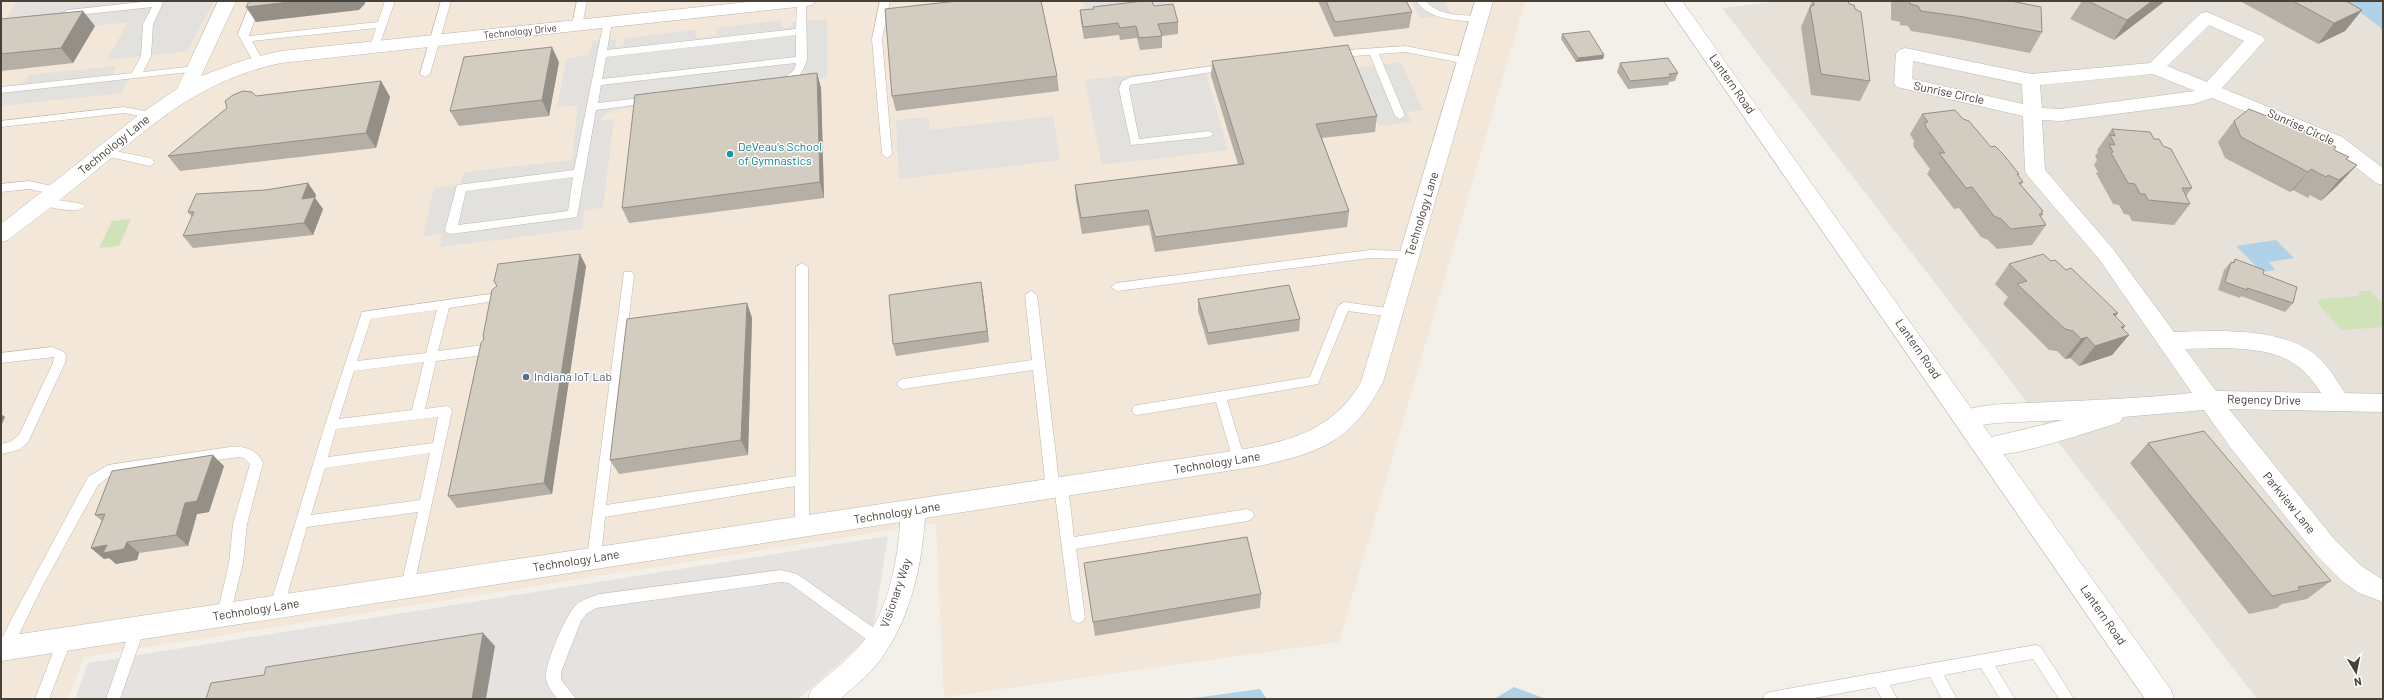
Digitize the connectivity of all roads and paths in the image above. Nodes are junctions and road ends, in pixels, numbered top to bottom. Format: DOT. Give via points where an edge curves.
graph roads {
  1 [pos="227,1"];
  2 [pos="256,1"];
  3 [pos="390,1"];
  4 [pos="446,1"];
  5 [pos="582,1"];
  6 [pos="806,1"];
  7 [pos="885,1"];
  8 [pos="1421,1"];
  9 [pos="1673,1"];
  10 [pos="801,2"];
  11 [pos="751,4"];
  12 [pos="1482,10"];
  13 [pos="59,14"];
  14 [pos="607,22"];
  15 [pos="382,25"];
  16 [pos="577,26"];
  17 [pos="802,31"];
  18 [pos="246,39"];
  19 [pos="435,40"];
  20 [pos="375,46"];
  21 [pos="1373,50"];
  22 [pos="602,54"];
  23 [pos="1324,56"];
  24 [pos="258,61"];
  25 [pos="1467,61"];
  26 [pos="801,63"];
  27 [pos="1240,66"];
  28 [pos="236,68"];
  29 [pos="2155,68"];
  30 [pos="195,69"];
  31 [pos="426,74"];
  32 [pos="136,75"];
  33 [pos="2031,80"];
  34 [pos="595,83"];
  35 [pos="770,85"];
  36 [pos="1,90"];
  37 [pos="2210,90"];
  38 [pos="185,91"];
  39 [pos="664,98"];
  40 [pos="591,107"];
  41 [pos="2032,112"];
  42 [pos="150,115"];
  43 [pos="1400,116"];
  44 [pos="1,124"];
  45 [pos="1209,134"];
  46 [pos="105,153"];
  47 [pos="887,154"];
  48 [pos="150,162"];
  49 [pos="579,173"];
  50 [pos="2383,178"];
  51 [pos="1,188"];
  52 [pos="50,196"];
  53 [pos="80,206"];
  54 [pos="1,235"];
  55 [pos="1410,255"];
  56 [pos="802,267"];
  57 [pos="628,275"];
  58 [pos="1117,287"];
  59 [pos="1031,295"];
  60 [pos="497,297"];
  61 [pos="444,304"];
  62 [pos="1393,312"];
  63 [pos="2168,341"];
  64 [pos="484,350"];
  65 [pos="431,357"];
  66 [pos="1,358"];
  67 [pos="1039,364"];
  68 [pos="349,367"];
  69 [pos="903,384"];
  70 [pos="1220,396"];
  71 [pos="2210,400"];
  72 [pos="2338,401"];
  73 [pos="2383,403"];
  74 [pos="2145,407"];
  75 [pos="1138,410"];
  76 [pos="417,414"];
  77 [pos="1967,418"];
  78 [pos="330,425"];
  79 [pos="438,447"];
  80 [pos="1987,447"];
  81 [pos="1,449"];
  82 [pos="1240,460"];
  83 [pos="320,463"];
  84 [pos="802,480"];
  85 [pos="1057,488"];
  86 [pos="426,505"];
  87 [pos="913,510"];
  88 [pos="599,512"];
  89 [pos="1248,515"];
  90 [pos="303,522"];
  91 [pos="802,527"];
  92 [pos="1069,544"];
  93 [pos="594,558"];
  94 [pos="408,586"];
  95 [pos="2383,591"];
  96 [pos="277,606"];
  97 [pos="224,615"];
  98 [pos="1078,617"];
  99 [pos="138,628"];
  100 [pos="65,639"];
  101 [pos="879,640"];
  102 [pos="3,648"];
  103 [pos="1984,661"];
  104 [pos="1934,671"];
  105 [pos="1880,680"];
  106 [pos="42,699"];
  107 [pos="112,699"];
  108 [pos="569,699"];
  109 [pos="821,699"];
  110 [pos="1770,699"];
  111 [pos="1890,699"];
  112 [pos="1950,699"];
  113 [pos="2008,699"];
  114 [pos="2066,699"];
  115 [pos="2161,699"];
  1 -- 30 [label="street"];
  2 -- 18 [label="lane" via="243,34"];
  3 -- 15 [label="lane"];
  4 -- 19 [label="lane"];
  5 -- 16 [label="lane"];
  6 -- 10 [label="street, Technology Drive"];
  7 -- 47 [label="lane" via="877,40"];
  8 -- 12 [label="lane" via="1433,12 1440,14"];
  9 -- 77 [label="street, Lantern Road"];
  10 -- 11 [label="street, Technology Drive"];
  10 -- 17 [label="lane"];
  11 -- 14 [label="street, Technology Drive"];
  12 -- 25 [label="street, Technology Lane"];
  13 -- 32 [label="lane" via="158,3 148,24 146,56"];
  14 -- 16 [label="street, Technology Drive"];
  14 -- 22 [label="lane"];
  15 -- 18 [label="lane"];
  15 -- 20 [label="lane"];
  16 -- 19 [label="street, Technology Drive"];
  17 -- 22 [label="lane"];
  17 -- 26 [label="lane"];
  18 -- 24 [label="lane"];
  19 -- 20 [label="street, Technology Drive"];
  19 -- 31 [label="lane"];
  20 -- 24 [label="street, Technology Drive"];
  21 -- 23 [label="lane"];
  21 -- 25 [label="lane" via="1405,49"];
  21 -- 43 [label="lane"];
  22 -- 34 [label="lane"];
  24 -- 28 [label="street, Technology Drive"];
  25 -- 55 [label="street, Technology Lane"];
  26 -- 34 [label="lane"];
  26 -- 35 [label="lane" via="790,80"];
  27 -- 45 [label="lane" via="1141,78 1126,83 1124,89 1135,143"];
  28 -- 38 [label="street, Technology Lane"];
  29 -- 33 [label="street, Sunrise Circle"];
  29 -- 37 [label="street, Sunrise Circle"];
  29 -- 37 [label="street, Sunrise Circle" via="2207,18 2256,40"];
  30 -- 32 [label="lane"];
  30 -- 38 [label="street"];
  32 -- 36 [label="lane"];
  33 -- 41 [label="street"];
  33 -- 41 [label="street, Sunrise Circle" via="1905,54 1903,83"];
  34 -- 40 [label="lane"];
  37 -- 41 [label="street, Sunrise Circle" via="2194,98 2060,115"];
  37 -- 50 [label="street, Sunrise Circle" via="2335,141"];
  38 -- 42 [label="street, Technology Lane"];
  39 -- 40 [label="lane"];
  40 -- 49 [label="lane"];
  41 -- 63 [label="street" via="2035,171 2106,254"];
  42 -- 44 [label="lane" via="124,110"];
  42 -- 46 [label="street, Technology Lane"];
  46 -- 48 [label="lane"];
  46 -- 52 [label="street, Technology Lane"];
  49 -- 49 [label="lane" via="574,214 451,230 461,188"];
  51 -- 52 [label="lane" via="29,185"];
  52 -- 53 [label="lane" via="64,206"];
  52 -- 54 [label="street, Technology Lane"];
  55 -- 58 [label="lane" via="1370,254"];
  55 -- 62 [label="street, Technology Lane"];
  56 -- 84 [label="lane"];
  57 -- 88 [label="lane"];
  59 -- 67 [label="lane"];
  60 -- 61 [label="lane"];
  61 -- 65 [label="lane"];
  61 -- 68 [label="lane" via="366,314"];
  62 -- 70 [label="lane" via="1344,306 1314,381"];
  62 -- 82 [label="street, Technology Lane" via="1368,391 1349,417 1334,430 1309,444"];
  63 -- 71 [label="street"];
  63 -- 72 [label="street" via="2224,339 2276,346 2293,351 2314,366"];
  64 -- 65 [label="lane"];
  65 -- 68 [label="lane"];
  65 -- 76 [label="lane"];
  66 -- 81 [label="lane" via="52,352 60,354 59,363 24,438 14,446"];
  67 -- 69 [label="lane"];
  67 -- 85 [label="lane"];
  68 -- 78 [label="lane"];
  70 -- 75 [label="lane"];
  70 -- 82 [label="lane"];
  71 -- 72 [label="street, Regency Drive"];
  71 -- 74 [label="street, Regency Drive"];
  71 -- 95 [label="street, Parkview Lane" via="2238,440 2326,548 2351,574"];
  72 -- 73 [label="street, Regency Drive"];
  74 -- 77 [label="street, Regency Drive"];
  74 -- 80 [label="street, Regency Drive" via="2016,442"];
  76 -- 78 [label="lane"];
  76 -- 79 [label="lane" via="446,411"];
  77 -- 80 [label="street, Lantern Road"];
  78 -- 83 [label="lane"];
  79 -- 83 [label="lane"];
  79 -- 86 [label="lane"];
  80 -- 115 [label="street, Lantern Road"];
  82 -- 85 [label="street, Technology Lane"];
  83 -- 90 [label="lane"];
  84 -- 88 [label="lane"];
  84 -- 91 [label="lane"];
  85 -- 87 [label="street, Technology Lane"];
  85 -- 92 [label="lane"];
  86 -- 90 [label="lane"];
  86 -- 94 [label="lane"];
  87 -- 91 [label="street, Technology Lane"];
  87 -- 101 [label="street, Visionary Way" via="909,557 887,625"];
  88 -- 93 [label="lane"];
  89 -- 92 [label="lane"];
  90 -- 96 [label="lane"];
  91 -- 93 [label="street, Technology Lane"];
  92 -- 98 [label="lane"];
  93 -- 94 [label="street, Technology Lane"];
  94 -- 96 [label="street, Technology Lane"];
  96 -- 97 [label="street, Technology Lane"];
  97 -- 99 [label="street, Technology Lane"];
  97 -- 102 [label="lane" via="236,563 240,524 257,463 253,456 245,451 108,470 99,476 93,481"];
  99 -- 100 [label="street, Technology Lane"];
  99 -- 107 [label="lane"];
  100 -- 102 [label="street, Technology Lane"];
  100 -- 106 [label="lane"];
  101 -- 108 [label="lane" via="792,578 781,576 600,600 586,605 578,612 554,665 555,686"];
  101 -- 109 [label="street, Visionary Way"];
  103 -- 104 [label="lane"];
  103 -- 113 [label="lane"];
  103 -- 114 [label="lane" via="2036,652"];
  104 -- 105 [label="lane"];
  104 -- 112 [label="lane"];
  105 -- 110 [label="lane"];
  105 -- 111 [label="lane"];
}
